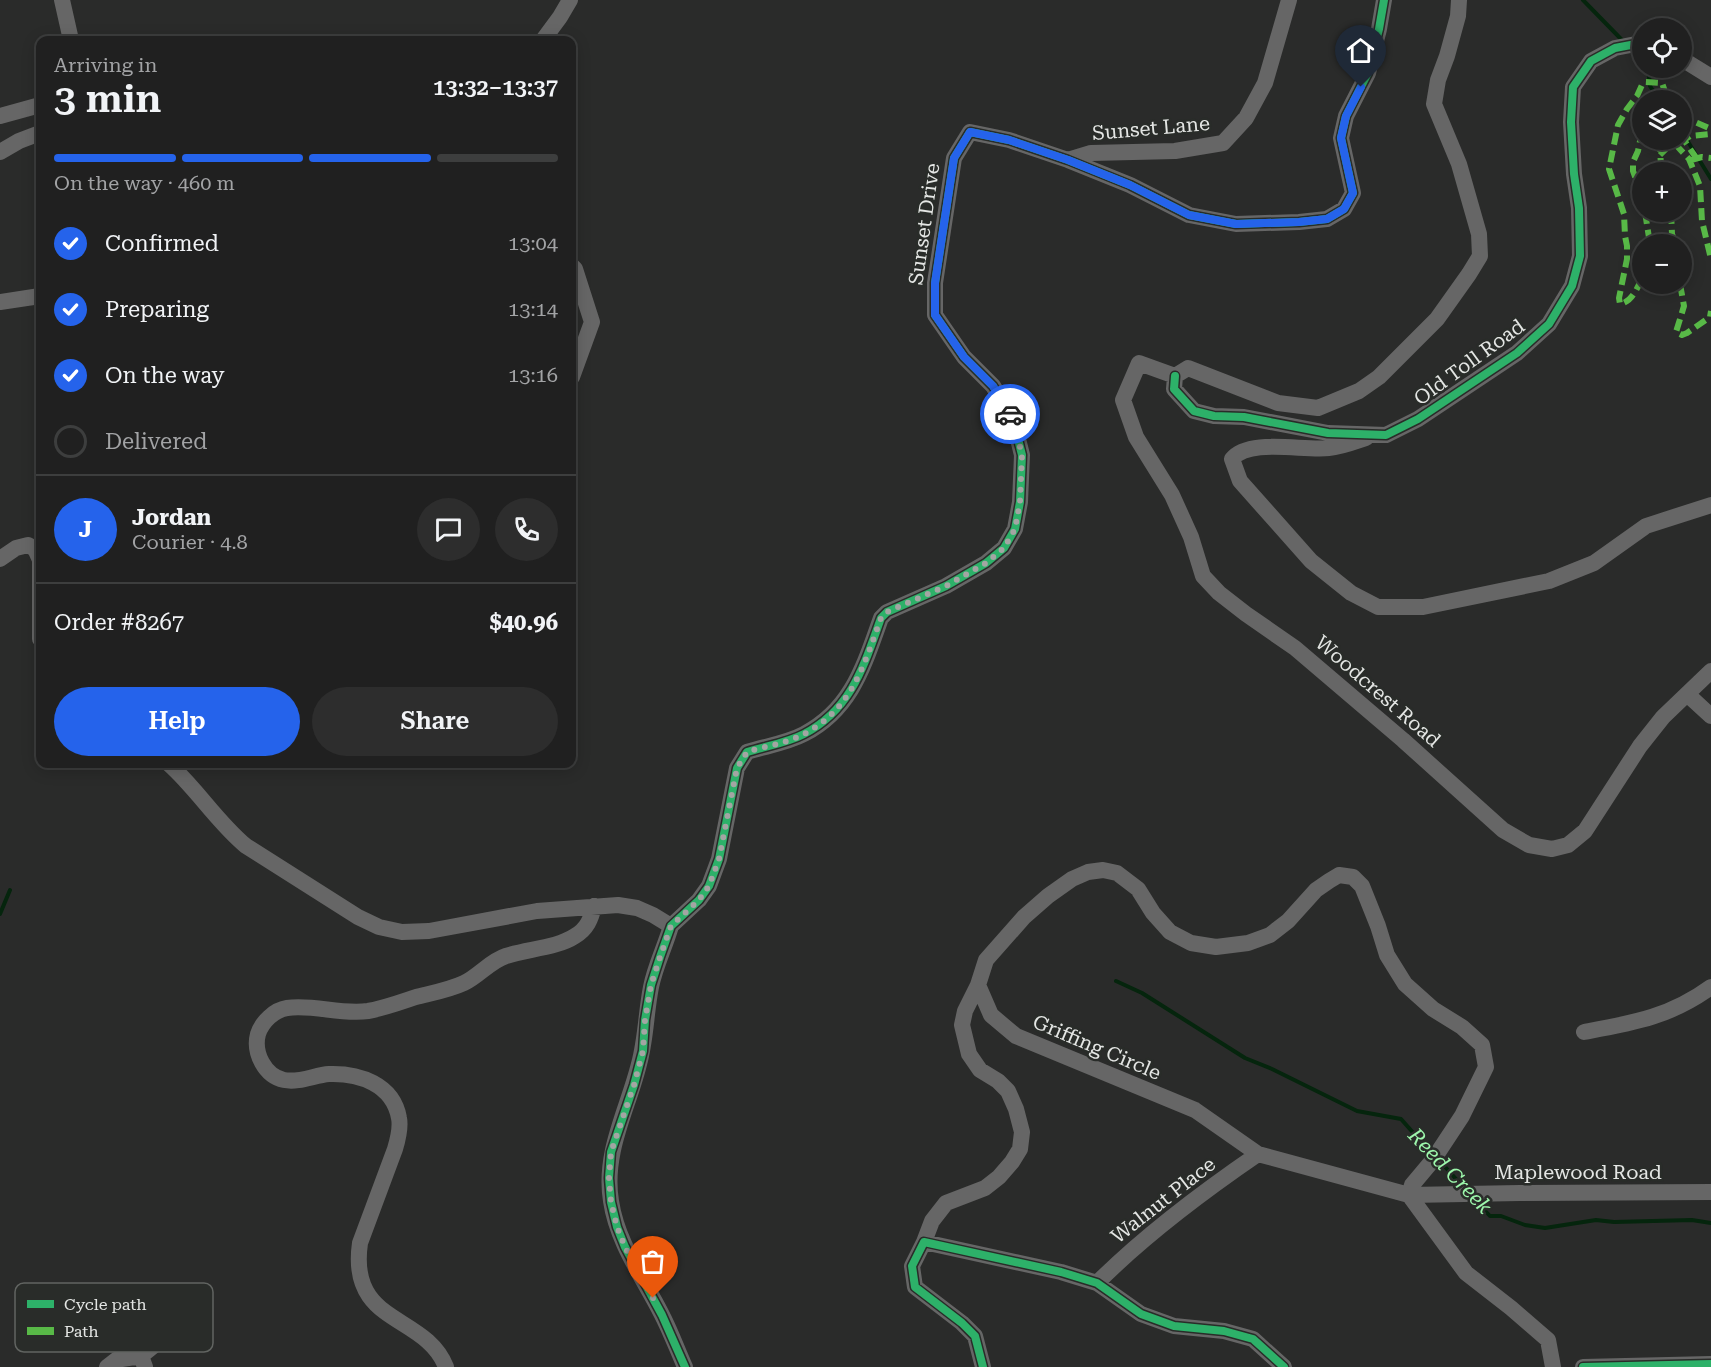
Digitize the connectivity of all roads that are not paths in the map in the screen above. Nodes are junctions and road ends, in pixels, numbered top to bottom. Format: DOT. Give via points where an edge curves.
graph roads {
  1 [pos="62,0"];
  2 [pos="570,0"];
  3 [pos="1288,0"];
  4 [pos="1384,0"];
  5 [pos="1459,0"];
  6 [pos="70,36"];
  7 [pos="546,36"];
  8 [pos="1632,46"];
  9 [pos="1692,65"];
  10 [pos="1711,77"];
  11 [pos="36,106"];
  12 [pos="0,116"];
  13 [pos="36,135"];
  14 [pos="0,152"];
  15 [pos="1068,160"];
  16 [pos="576,272"];
  17 [pos="36,297"];
  18 [pos="0,302"];
  19 [pos="576,366"];
  20 [pos="1175,376"];
  21 [pos="1375,435"];
  22 [pos="1711,505"];
  23 [pos="36,551"];
  24 [pos="0,559"];
  25 [pos="1711,671"];
  26 [pos="1687,694"];
  27 [pos="1711,716"];
  28 [pos="173,768"];
  29 [pos="594,906"];
  30 [pos="671,926"];
  31 [pos="978,985"];
  32 [pos="1711,987"];
  33 [pos="1584,1032"];
  34 [pos="1258,1154"];
  35 [pos="1711,1192"];
  36 [pos="1409,1195"];
  37 [pos="924,1242"];
  38 [pos="1097,1283"];
  39 [pos="143,1361"];
  40 [pos="1711,1364"];
  41 [pos="107,1367"];
  42 [pos="446,1367"];
  43 [pos="685,1367"];
  44 [pos="983,1367"];
  45 [pos="1284,1367"];
  46 [pos="1553,1367"];
  47 [pos="1583,1367"];
  1 -- 6 [label="street"];
  2 -- 7 [label="street"];
  3 -- 15 [label="street, Sunset Lane" via="1265,83 1246,118 1223,143 1175,151 1091,153"];
  4 -- 15 [label="street, Sunset Drive" via="1368,73 1346,116 1341,138 1353,193 1344,209 1327,219 1236,224 1189,215"];
  5 -- 20 [label="street" via="1434,104 1459,164 1479,234 1480,256 1437,319 1379,377 1359,391 1318,408 1278,403 1188,369"];
  8 -- 21 [label="street, Old Toll Road" via="1614,48 1591,61 1573,87 1571,122 1580,256 1572,286 1549,324 1517,353 1418,419 1386,435"];
  9 -- 10 [label="street"];
  11 -- 12 [label="street"];
  13 -- 14 [label="street"];
  15 -- 30 [label="street, Sunset Drive" via="1009,140 970,132 954,158 935,283 935,315 964,357 993,386 1013,419 1022,455 1015,529 1004,548 986,563 881,618 849,696 828,718 804,734 747,752 737,768 719,859 709,886"];
  16 -- 19 [label="street" via="592,322"];
  17 -- 18 [label="street"];
  20 -- 21 [label="street, Old Toll Road" via="1174,389 1194,411 1328,433"];
  20 -- 26 [label="street, Woodcrest Road" via="1138,363 1123,400 1136,437 1172,495 1203,576 1237,608 1296,648 1503,830 1529,845 1552,849 1568,845 1585,831 1646,739"];
  21 -- 22 [label="street" via="1328,448 1247,450 1232,459 1240,481 1311,561 1351,593 1378,607 1423,607 1550,581 1594,563 1646,526"];
  23 -- 24 [label="street" via="28,545"];
  25 -- 26 [label="street, Woodcrest Road"];
  26 -- 27 [label="street"];
  28 -- 29 [label="street" via="246,846 379,927 402,932 429,931 537,911"];
  29 -- 30 [label="street" via="637,908"];
  29 -- 42 [label="street" via="590,921 573,938 500,958 466,982 367,1011 286,1008 274,1013 258,1034 256,1050 262,1065 272,1075 284,1080 327,1074 364,1077 393,1102 399,1134 360,1243 360,1274 375,1304 433,1346"];
  30 -- 43 [label="street" via="651,985 643,1051 611,1152 609,1178 613,1210 625,1247"];
  31 -- 34 [label="street, Griffing Circle" via="991,1015 1016,1036 1195,1110"];
  31 -- 36 [label="street" via="986,960 1024,916 1072,879 1088,872 1117,873 1138,888 1170,932 1191,943 1216,947 1248,943 1270,935 1316,890 1339,875 1353,877 1362,886 1387,955 1405,984 1482,1045 1486,1067 1462,1116 1412,1185"];
  31 -- 37 [label="street" via="962,1025 969,1054 980,1070 1008,1091 1022,1132 1020,1149 999,1178 985,1188 946,1203 932,1221"];
  32 -- 33 [label="street" via="1672,1011"];
  34 -- 36 [label="street, Griffing Circle"];
  34 -- 38 [label="street, Walnut Place" via="1163,1223"];
  35 -- 36 [label="street, Maplewood Road"];
  36 -- 46 [label="street" via="1466,1273 1548,1340"];
  37 -- 38 [label="street"];
  37 -- 44 [label="street" via="912,1266 915,1287 975,1336"];
  38 -- 45 [label="street" via="1142,1314 1174,1326 1224,1331 1253,1339"];
  39 -- 41 [label="street" via="116,1360"];
  40 -- 47 [label="street"];
}
